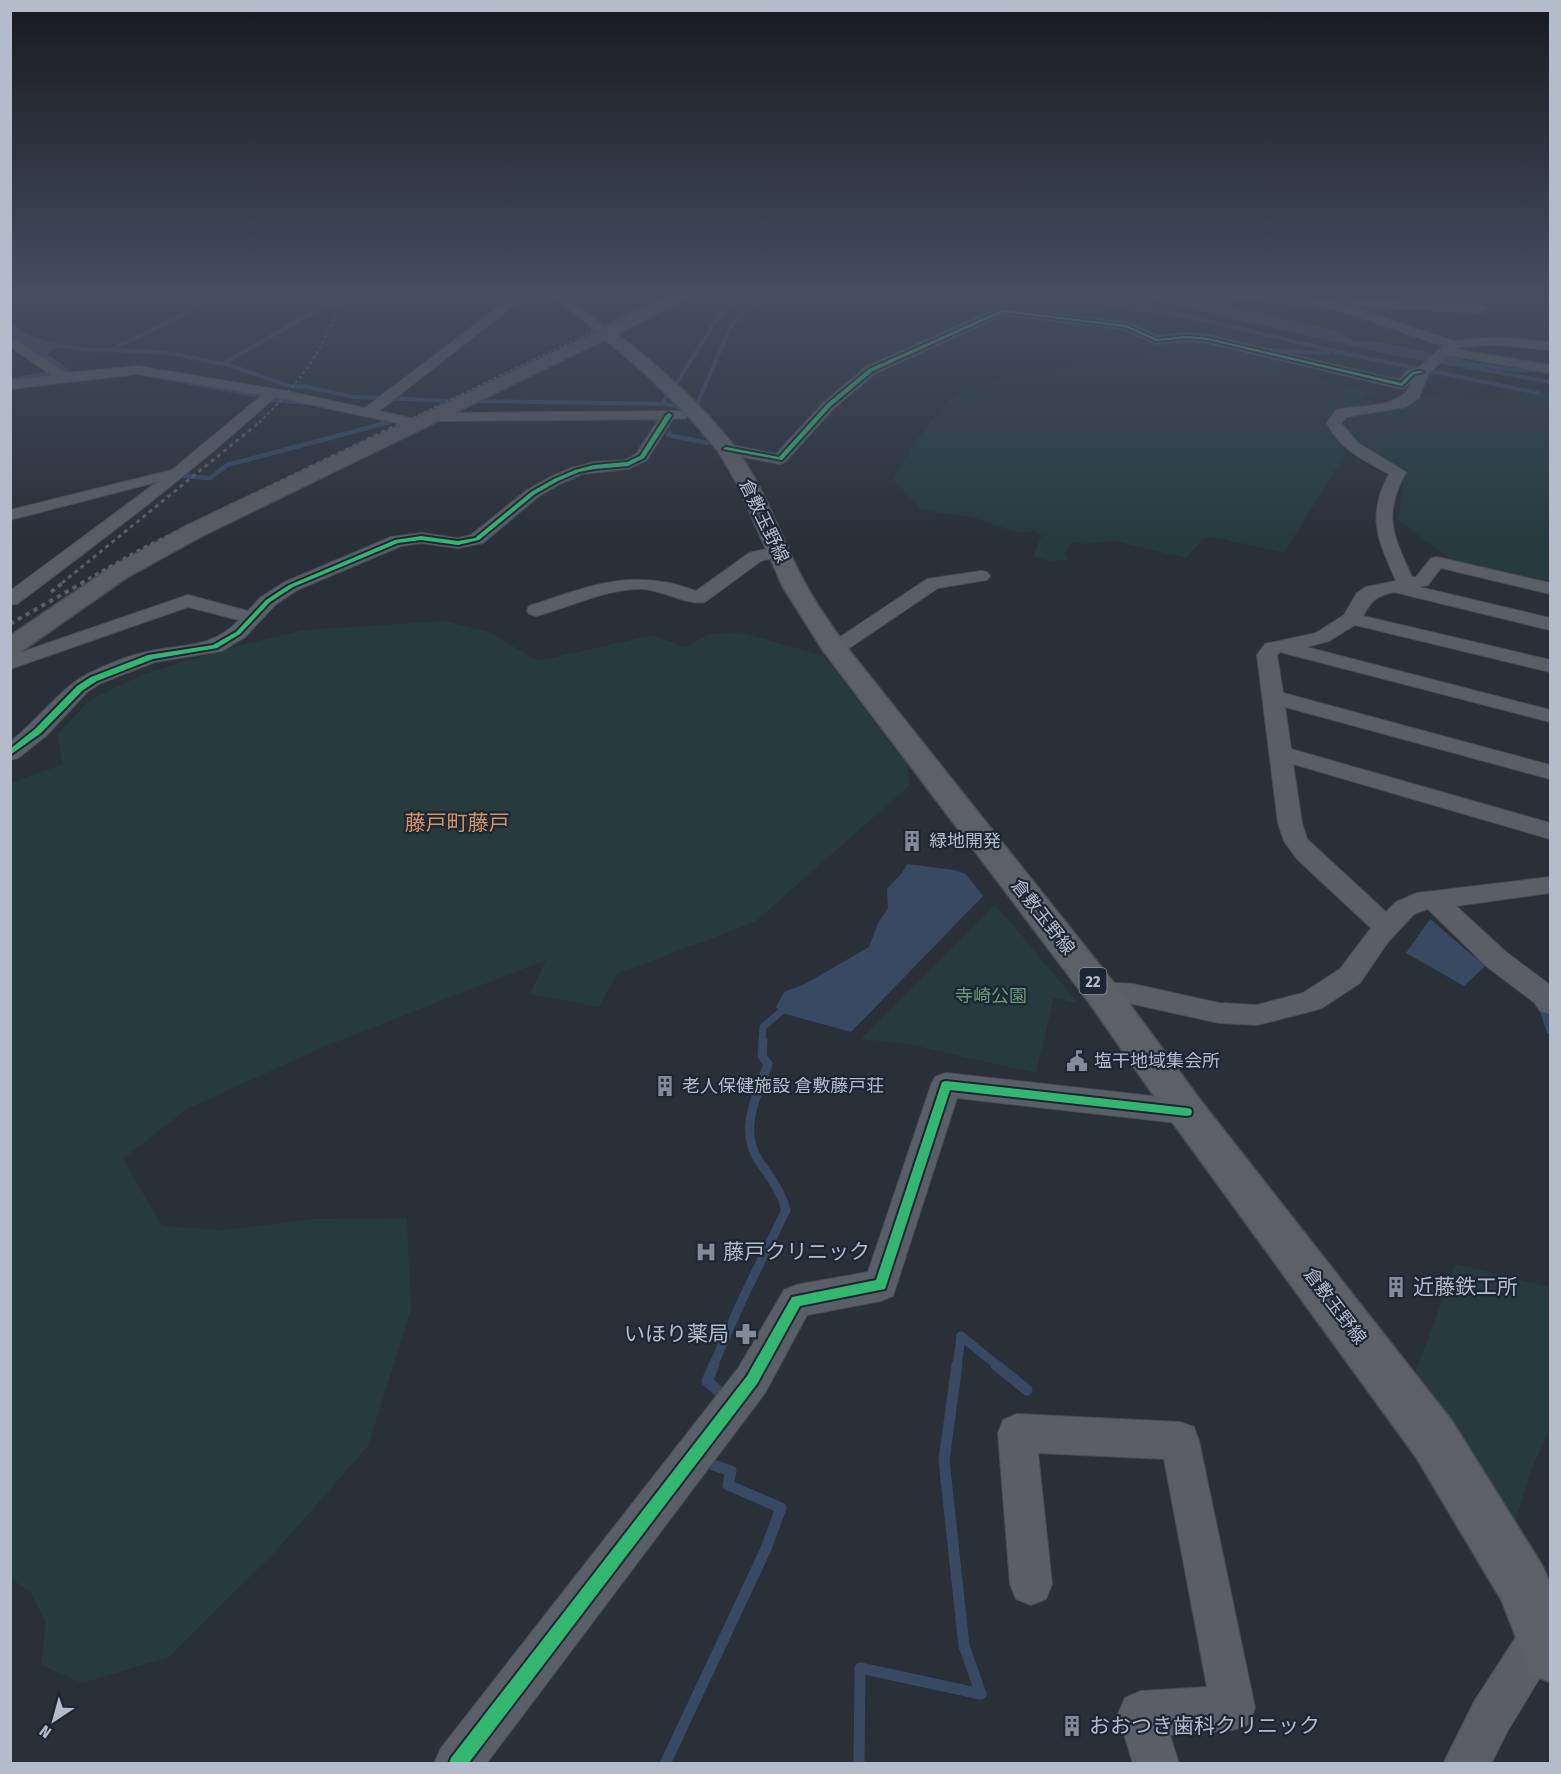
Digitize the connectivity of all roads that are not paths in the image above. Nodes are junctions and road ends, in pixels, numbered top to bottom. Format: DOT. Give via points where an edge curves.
graph roads {
  1 [pos="52,377"];
  2 [pos="178,377"];
  3 [pos="415,377"];
  4 [pos="513,377"];
  5 [pos="657,377"];
  6 [pos="863,377"];
  7 [pos="1367,377"];
  8 [pos="1410,377"];
  9 [pos="1421,377"];
  10 [pos="10,385"];
  11 [pos="272,393"];
  12 [pos="369,412"];
  13 [pos="676,413"];
  14 [pos="424,419"];
  15 [pos="726,449"];
  16 [pos="183,471"];
  17 [pos="10,515"];
  18 [pos="779,551"];
  19 [pos="981,576"];
  20 [pos="1400,586"];
  21 [pos="1551,588"];
  22 [pos="10,600"];
  23 [pos="536,610"];
  24 [pos="251,617"];
  25 [pos="1352,619"];
  26 [pos="1551,624"];
  27 [pos="1279,646"];
  28 [pos="10,648"];
  29 [pos="835,649"];
  30 [pos="10,663"];
  31 [pos="1551,666"];
  32 [pos="1273,697"];
  33 [pos="1551,716"];
  34 [pos="10,753"];
  35 [pos="1281,753"];
  36 [pos="1551,772"];
  37 [pos="1551,831"];
  38 [pos="1551,885"];
  39 [pos="1433,899"];
  40 [pos="1388,927"];
  41 [pos="1101,992"];
  42 [pos="1551,1004"];
  43 [pos="1187,1112"];
  44 [pos="1031,1584"];
  45 [pos="1538,1585"];
  46 [pos="1546,1644"];
  47 [pos="457,1764"];
  48 [pos="1156,1764"];
  49 [pos="1466,1764"];
  1 -- 10 [label="street"];
  2 -- 11 [label="street"];
  3 -- 12 [label="street"];
  4 -- 14 [label="street"];
  5 -- 13 [label="main road, 倉敷玉野線 / 22"];
  6 -- 15 [label="street" via="829,405 782,458"];
  7 -- 8 [label="street" via="1402,385"];
  9 -- 20 [label="street" via="1414,395 1401,404 1341,413 1334,423 1338,435 1348,444 1398,472 1386,491 1382,509 1383,528"];
  11 -- 12 [label="street"];
  11 -- 16 [label="street"];
  12 -- 14 [label="street"];
  13 -- 14 [label="street"];
  13 -- 15 [label="main road, 倉敷玉野線 / 22"];
  13 -- 24 [label="street" via="642,457 628,464 594,466 556,480 532,493 477,539 458,543 421,538 398,541 291,586"];
  14 -- 28 [label="street" via="156,552 86,594"];
  15 -- 18 [label="main road, 倉敷玉野線 / 22"];
  16 -- 17 [label="street"];
  16 -- 22 [label="street"];
  18 -- 23 [label="street" via="755,557 698,598 654,584 637,584 603,589"];
  18 -- 29 [label="main road, 倉敷玉野線 / 22" via="795,587"];
  19 -- 29 [label="street" via="933,584"];
  20 -- 21 [label="street" via="1422,581 1437,562"];
  20 -- 25 [label="street" via="1373,591 1364,597"];
  20 -- 26 [label="street"];
  24 -- 30 [label="street" via="188,601"];
  24 -- 34 [label="street" via="238,633 215,647 151,657 94,679"];
  25 -- 27 [label="street" via="1322,637"];
  25 -- 31 [label="street"];
  27 -- 32 [label="street" via="1267,655"];
  27 -- 33 [label="street"];
  29 -- 41 [label="main road, 倉敷玉野線 / 22"];
  32 -- 35 [label="street"];
  32 -- 36 [label="street"];
  35 -- 37 [label="street"];
  35 -- 40 [label="street" via="1296,841"];
  38 -- 39 [label="street"];
  39 -- 40 [label="street" via="1405,908"];
  39 -- 42 [label="street"];
  40 -- 41 [label="street" via="1350,976 1331,989 1312,1001 1257,1015 1220,1013 1133,994"];
  41 -- 43 [label="main road, 倉敷玉野線 / 22"];
  43 -- 45 [label="main road, 倉敷玉野線 / 22" via="1434,1439"];
  43 -- 47 [label="street" via="946,1085 881,1285 796,1301 752,1380"];
  44 -- 48 [label="street" via="1017,1433 1180,1441 1233,1708 1141,1714"];
  45 -- 46 [label="main road, 倉敷玉野線 / 22"];
  46 -- 49 [label="street" via="1491,1716"];
}
